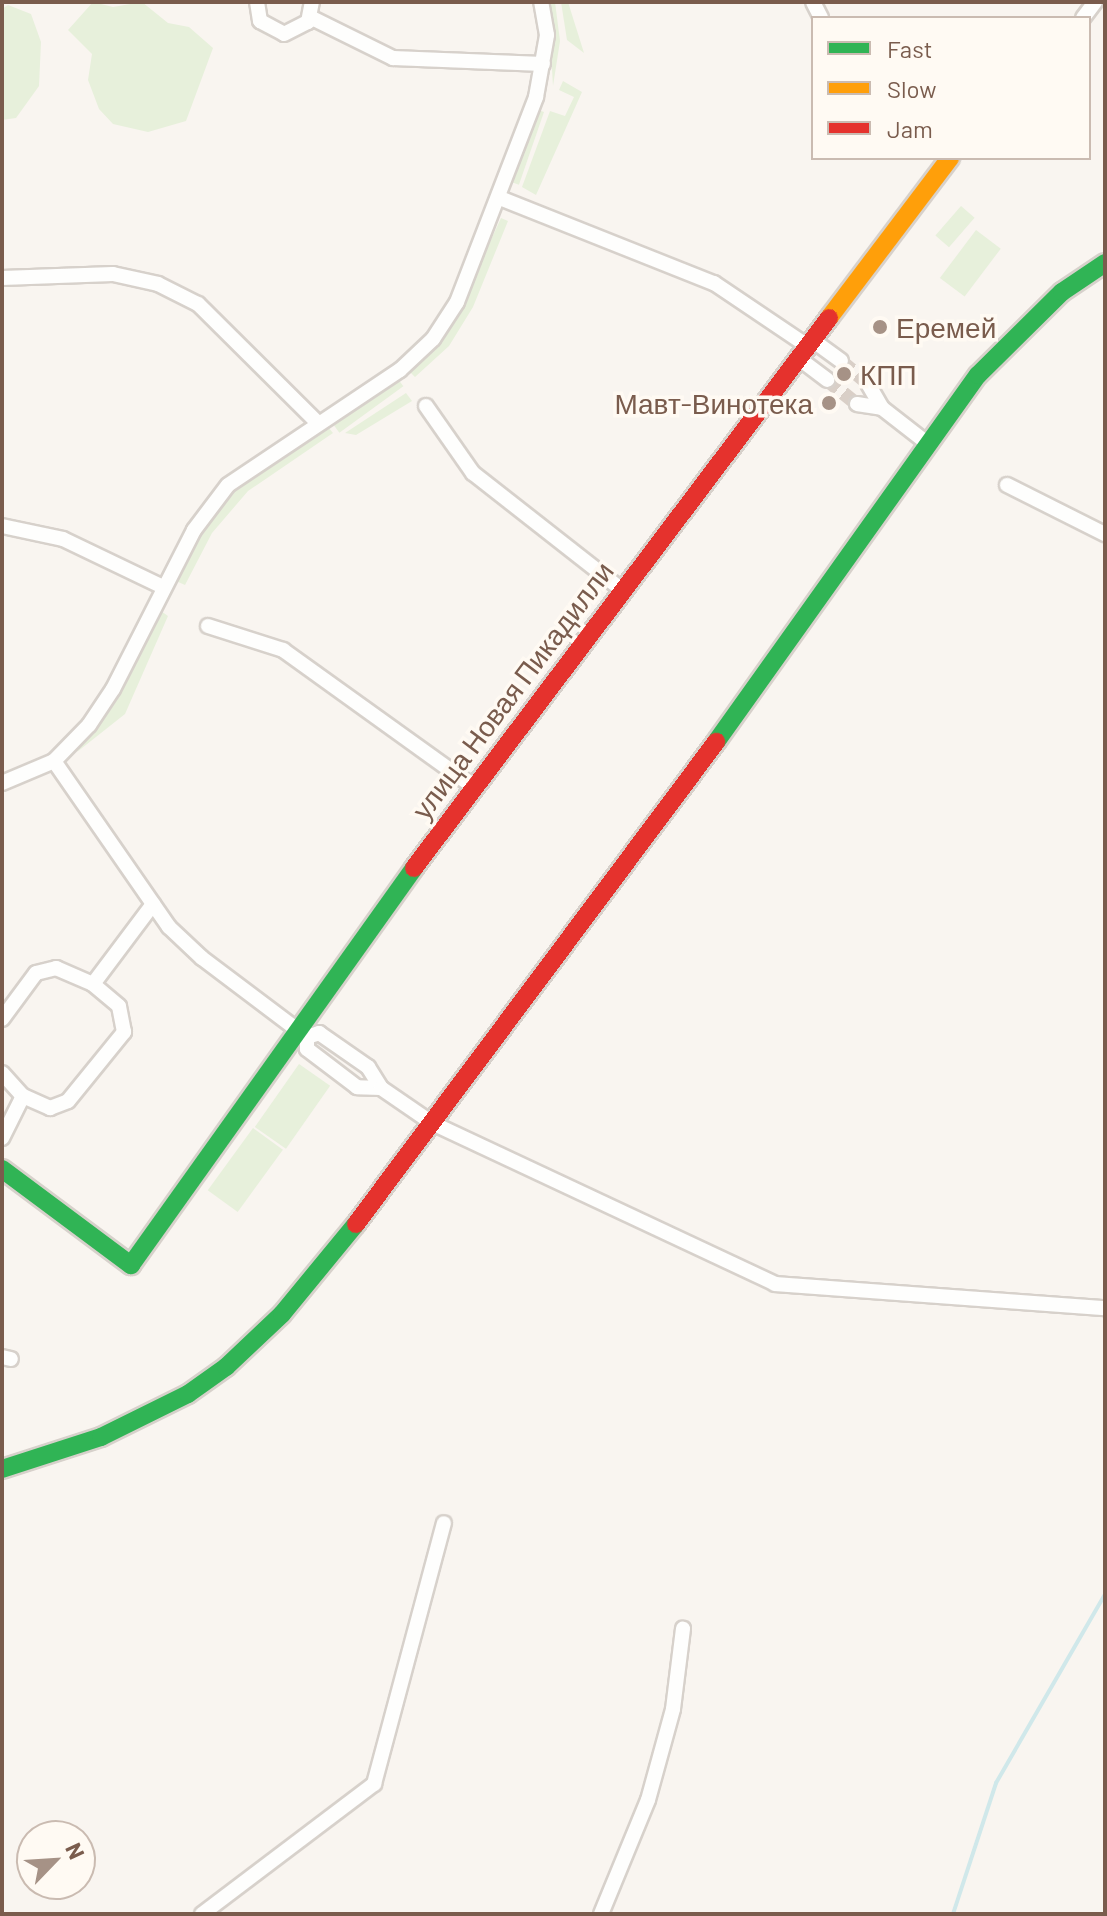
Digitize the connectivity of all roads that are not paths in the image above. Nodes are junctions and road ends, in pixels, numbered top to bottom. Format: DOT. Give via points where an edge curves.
graph roads {
  1 [pos="257,2"];
  2 [pos="541,2"];
  3 [pos="311,10"];
  4 [pos="543,64"];
  5 [pos="948,160"];
  6 [pos="500,198"];
  7 [pos="1105,263"];
  8 [pos="2,278"];
  9 [pos="805,347"];
  10 [pos="841,361"];
  11 [pos="827,380"];
  12 [pos="868,384"];
  13 [pos="857,404"];
  14 [pos="426,406"];
  15 [pos="882,408"];
  16 [pos="318,423"];
  17 [pos="927,443"];
  18 [pos="1007,485"];
  19 [pos="2,526"];
  20 [pos="1105,534"];
  21 [pos="163,587"];
  22 [pos="622,590"];
  23 [pos="208,626"];
  24 [pos="54,761"];
  25 [pos="2,783"];
  26 [pos="472,786"];
  27 [pos="153,904"];
  28 [pos="93,984"];
  29 [pos="2,1019"];
  30 [pos="303,1034"];
  31 [pos="2,1073"];
  32 [pos="381,1088"];
  33 [pos="23,1096"];
  34 [pos="432,1123"];
  35 [pos="2,1138"];
  36 [pos="2,1169"];
  37 [pos="1105,1308"];
  38 [pos="2,1469"];
  39 [pos="444,1523"];
  40 [pos="683,1629"];
  41 [pos="202,1914"];
  42 [pos="601,1914"];
  1 -- 3 [label="street" via="260,21 274,33 293,33"];
  2 -- 4 [label="street" via="547,35"];
  3 -- 4 [label="street" via="393,58"];
  4 -- 6 [label="street"];
  5 -- 9 [label="street, улица Новая Пикадилли"];
  6 -- 9 [label="street" via="714,283"];
  6 -- 16 [label="street" via="457,302 433,339 400,370"];
  7 -- 17 [label="street" via="1025,324"];
  8 -- 16 [label="street" via="113,274 158,284 198,304"];
  9 -- 10 [label="street"];
  9 -- 11 [label="street"];
  9 -- 22 [label="street, улица Новая Пикадилли"];
  12 -- 15 [label="street"];
  13 -- 15 [label="street"];
  14 -- 22 [label="street" via="473,473"];
  15 -- 17 [label="street"];
  16 -- 21 [label="street" via="228,485 194,530"];
  17 -- 34 [label="street" via="691,776"];
  18 -- 20 [label="street"];
  19 -- 21 [label="street" via="63,539"];
  21 -- 24 [label="street" via="113,689 89,725"];
  22 -- 26 [label="street, улица Новая Пикадилли"];
  23 -- 26 [label="street" via="283,650"];
  24 -- 25 [label="street"];
  24 -- 27 [label="street"];
  26 -- 30 [label="street, улица Новая Пикадилли"];
  27 -- 28 [label="street"];
  27 -- 30 [label="street" via="202,958"];
  28 -- 29 [label="street" via="56,968 36,973"];
  28 -- 33 [label="street" via="119,1006 124,1032 68,1101 50,1108"];
  30 -- 32 [label="street" via="319,1033 368,1067"];
  30 -- 32 [label="street" via="307,1049 357,1087"];
  30 -- 36 [label="street, улица Новая Пикадилли" via="131,1265"];
  31 -- 33 [label="street"];
  32 -- 34 [label="street"];
  33 -- 35 [label="street"];
  34 -- 37 [label="street" via="775,1284"];
  34 -- 38 [label="street" via="333,1254 282,1314 226,1367 188,1394 101,1437"];
  39 -- 41 [label="street" via="374,1784"];
  40 -- 42 [label="street" via="673,1709 648,1800"];
}
